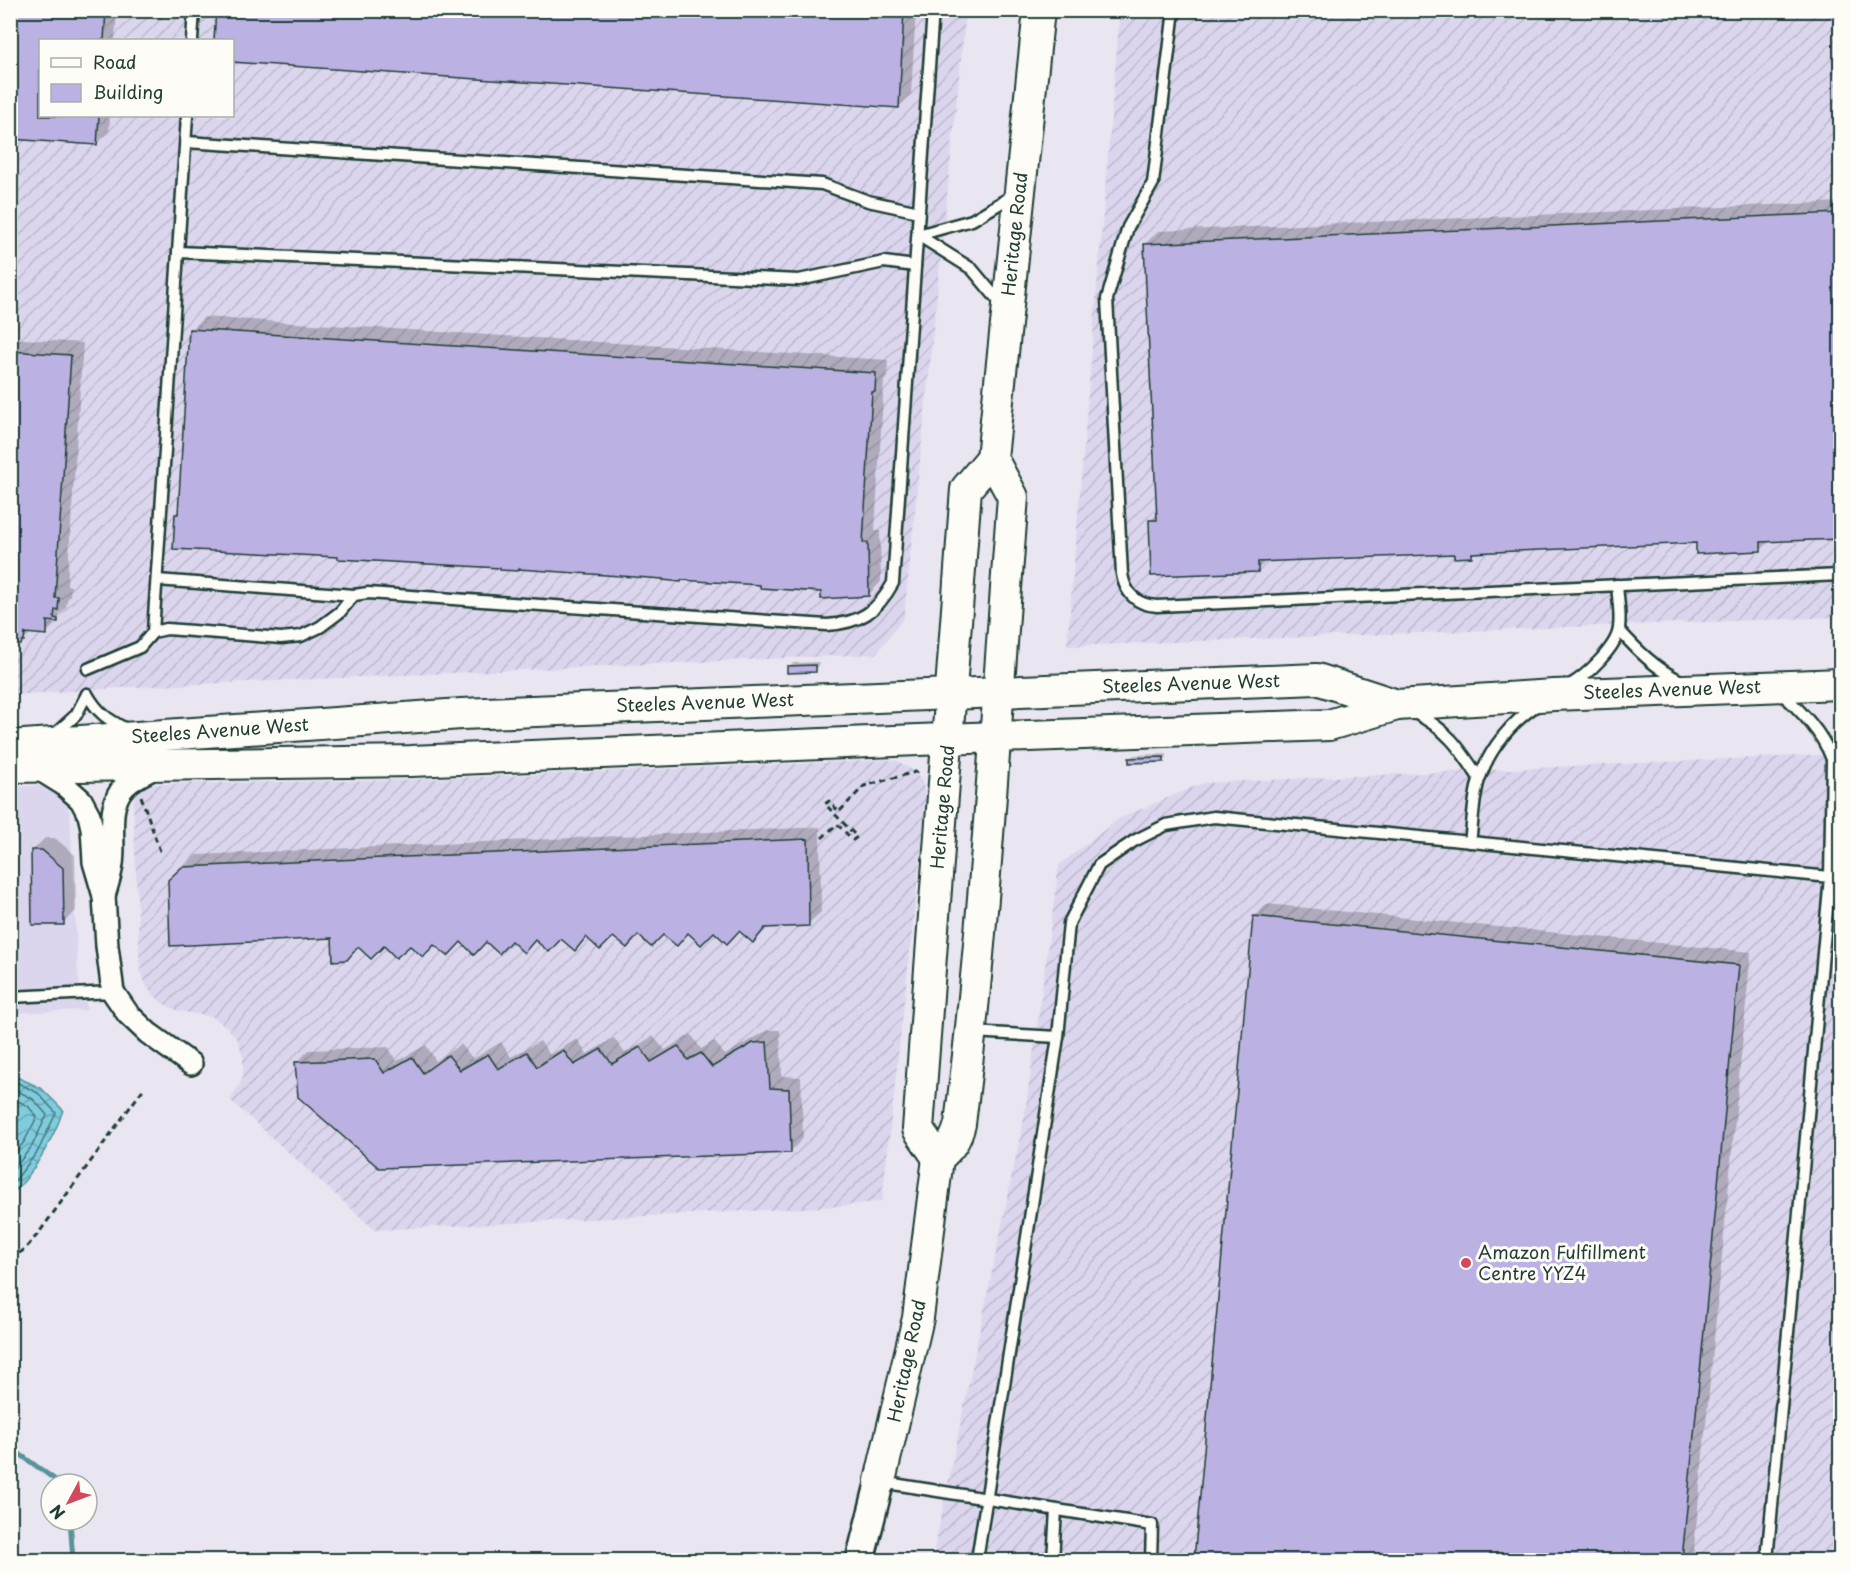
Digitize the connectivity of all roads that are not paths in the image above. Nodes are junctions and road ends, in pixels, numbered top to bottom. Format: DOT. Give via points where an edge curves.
graph roads {
  1 [pos="194,10"];
  2 [pos="933,10"];
  3 [pos="1039,10"];
  4 [pos="1174,10"];
  5 [pos="192,39"];
  6 [pos="187,117"];
  7 [pos="186,142"];
  8 [pos="1020,192"];
  9 [pos="919,212"];
  10 [pos="918,235"];
  11 [pos="178,252"];
  12 [pos="915,266"];
  13 [pos="1007,311"];
  14 [pos="992,458"];
  15 [pos="1840,575"];
  16 [pos="157,580"];
  17 [pos="1617,585"];
  18 [pos="354,595"];
  19 [pos="1619,630"];
  20 [pos="153,632"];
  21 [pos="88,669"];
  22 [pos="1840,684"];
  23 [pos="1775,687"];
  24 [pos="1700,689"];
  25 [pos="998,692"];
  26 [pos="952,694"];
  27 [pos="1554,695"];
  28 [pos="1397,705"];
  29 [pos="142,737"];
  30 [pos="995,737"];
  31 [pos="948,739"];
  32 [pos="10,746"];
  33 [pos="1840,747"];
  34 [pos="29,759"];
  35 [pos="1832,759"];
  36 [pos="162,764"];
  37 [pos="1479,778"];
  38 [pos="1470,842"];
  39 [pos="1830,877"];
  40 [pos="104,896"];
  41 [pos="113,992"];
  42 [pos="10,997"];
  43 [pos="972,1032"];
  44 [pos="1059,1038"];
  45 [pos="191,1064"];
  46 [pos="938,1158"];
  47 [pos="880,1482"];
  48 [pos="988,1499"];
  49 [pos="1056,1510"];
  50 [pos="860,1560"];
  51 [pos="977,1560"];
  52 [pos="1053,1560"];
  53 [pos="1151,1560"];
  54 [pos="1767,1560"];
  1 -- 5 [label="lane"];
  2 -- 9 [label="lane"];
  3 -- 8 [label="main road, Heritage Road"];
  4 -- 17 [label="lane" via="1153,183 1128,227 1107,299 1122,574 1130,594 1142,603 1157,606"];
  6 -- 7 [label="lane"];
  7 -- 9 [label="lane" via="822,184 868,201"];
  7 -- 11 [label="lane"];
  8 -- 10 [label="lane" via="972,220"];
  8 -- 13 [label="main road, Heritage Road"];
  9 -- 10 [label="lane"];
  10 -- 12 [label="lane"];
  10 -- 13 [label="lane" via="972,268"];
  11 -- 12 [label="lane" via="799,280 884,262"];
  11 -- 16 [label="lane"];
  12 -- 18 [label="lane" via="892,583 885,598 871,612 848,624 827,625 368,592"];
  13 -- 14 [label="main road, Heritage Road"];
  14 -- 25 [label="main road" via="1013,497"];
  14 -- 26 [label="main road, Heritage Road" via="966,489"];
  15 -- 17 [label="lane"];
  16 -- 18 [label="lane"];
  16 -- 20 [label="lane"];
  17 -- 19 [label="lane"];
  18 -- 20 [label="lane" via="340,612 301,636 281,638 167,629"];
  19 -- 24 [label="lane" via="1642,656 1670,676"];
  19 -- 27 [label="lane" via="1603,657 1581,679"];
  20 -- 21 [label="lane" via="140,647"];
  22 -- 23 [label="main road, Steeles Avenue West"];
  23 -- 24 [label="main road, Steeles Avenue West"];
  23 -- 35 [label="lane" via="1806,716"];
  24 -- 27 [label="main road, Steeles Avenue West"];
  25 -- 26 [label="main road, Steeles Avenue West"];
  25 -- 28 [label="main road, Steeles Avenue West" via="1317,679"];
  25 -- 30 [label="main road"];
  26 -- 29 [label="main road, Steeles Avenue West" via="461,714"];
  26 -- 31 [label="main road, Heritage Road"];
  27 -- 28 [label="main road, Steeles Avenue West"];
  27 -- 37 [label="lane" via="1509,729 1491,752"];
  28 -- 30 [label="main road, Steeles Avenue West" via="1329,725"];
  28 -- 37 [label="lane" via="1438,727 1459,746"];
  29 -- 34 [label="main road, Steeles Avenue West"];
  29 -- 34 [label="lane" via="96,710 87,694 76,715"];
  30 -- 31 [label="main road, Steeles Avenue West"];
  30 -- 43 [label="main road"];
  31 -- 36 [label="main road, Steeles Avenue West" via="411,761"];
  31 -- 46 [label="main road, Heritage Road" via="918,1129"];
  32 -- 34 [label="main road, Steeles Avenue West"];
  33 -- 35 [label="lane"];
  34 -- 36 [label="main road, Steeles Avenue West"];
  34 -- 40 [label="street" via="81,800 92,828 93,862"];
  35 -- 39 [label="lane"];
  36 -- 40 [label="street" via="136,777 117,800 112,823 112,862"];
  37 -- 38 [label="lane"];
  38 -- 39 [label="lane"];
  38 -- 44 [label="lane" via="1214,817 1166,825 1099,865 1084,890 1069,922"];
  39 -- 54 [label="lane"];
  40 -- 41 [label="street"];
  41 -- 42 [label="lane"];
  41 -- 45 [label="street" via="148,1033"];
  43 -- 44 [label="lane"];
  43 -- 46 [label="main road" via="960,1124 950,1148"];
  44 -- 48 [label="lane"];
  46 -- 47 [label="main road, Heritage Road" via="918,1318"];
  47 -- 48 [label="lane"];
  47 -- 50 [label="street, Heritage Road"];
  48 -- 49 [label="lane"];
  48 -- 51 [label="lane"];
  49 -- 52 [label="lane"];
  49 -- 53 [label="lane" via="1152,1525"];
}
